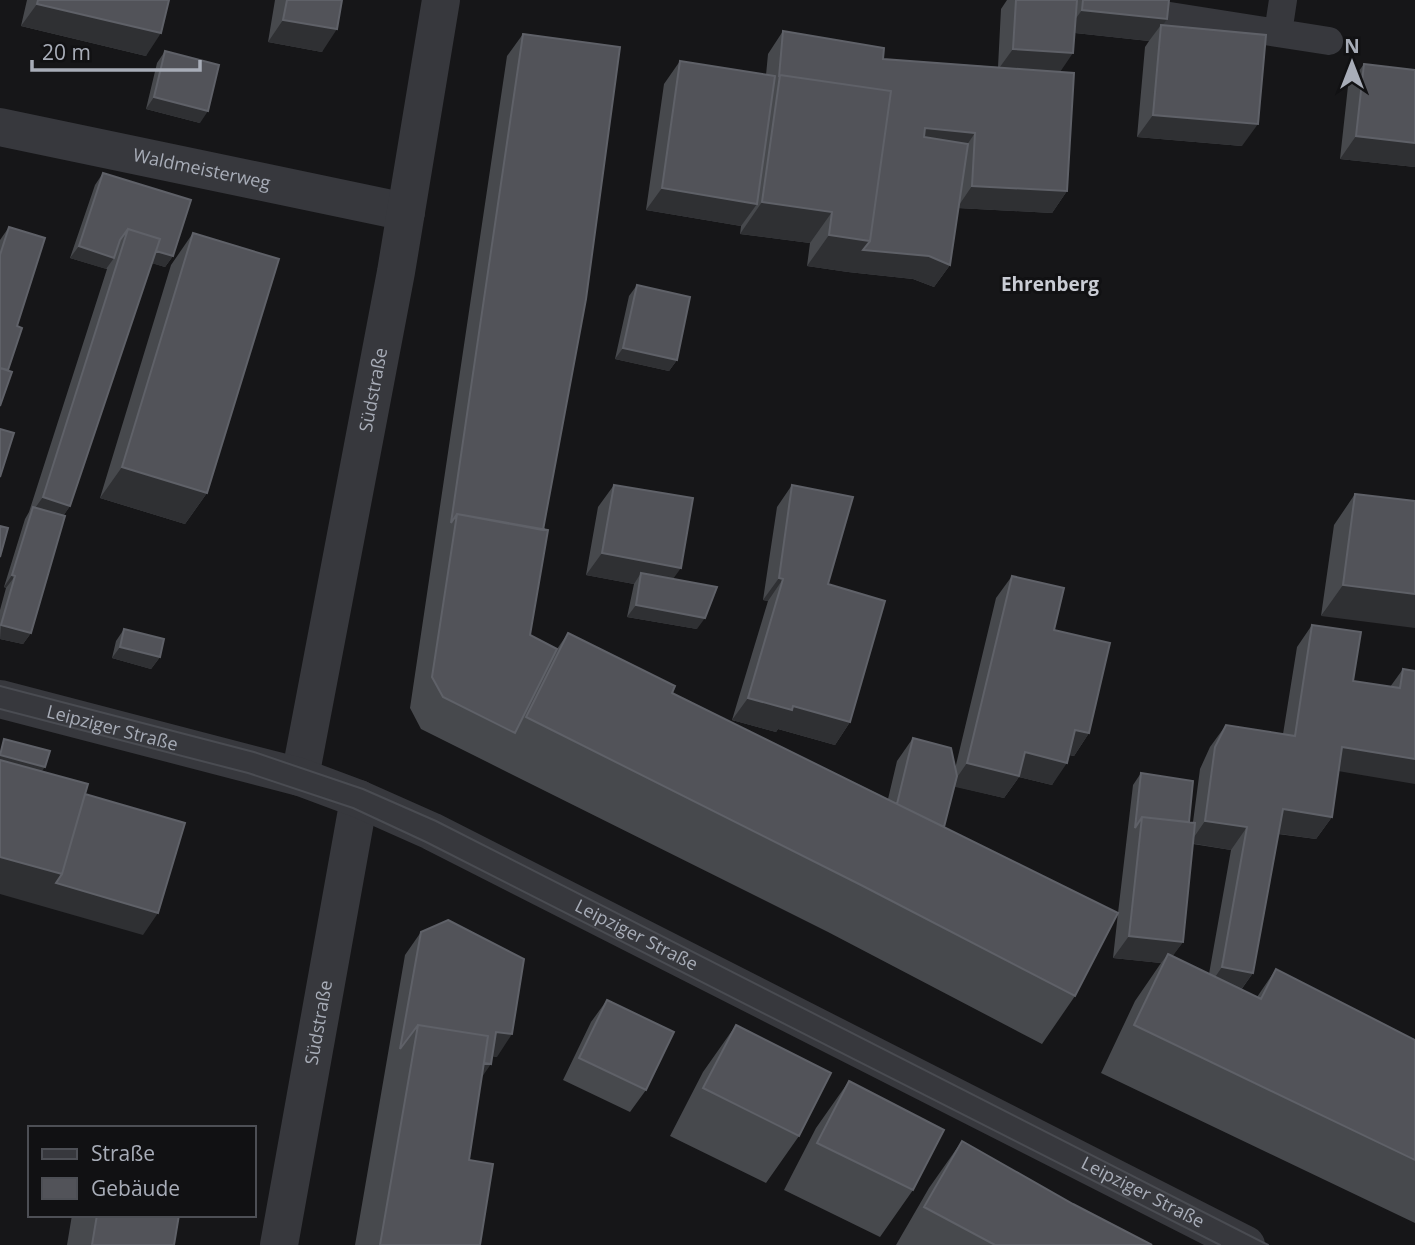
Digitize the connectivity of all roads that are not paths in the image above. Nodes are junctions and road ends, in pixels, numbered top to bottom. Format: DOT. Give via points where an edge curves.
graph roads {
  1 [pos="441,0"];
  2 [pos="1283,0"];
  3 [pos="1157,14"];
  4 [pos="1278,33"];
  5 [pos="1329,41"];
  6 [pos="0,127"];
  7 [pos="406,212"];
  8 [pos="0,699"];
  9 [pos="300,777"];
  10 [pos="359,799"];
  11 [pos="1237,1243"];
  12 [pos="279,1245"];
  1 -- 7 [label="street, Südstraße"];
  2 -- 4 [label="lane"];
  3 -- 4 [label="lane"];
  4 -- 5 [label="lane"];
  6 -- 7 [label="street, Waldmeisterweg"];
  7 -- 9 [label="street, Südstraße"];
  8 -- 9 [label="street, Leipziger Straße"];
  9 -- 10 [label="street, Leipziger Straße"];
  10 -- 11 [label="street, Leipziger Straße" via="431,831"];
  10 -- 12 [label="street, Südstraße"];
}
